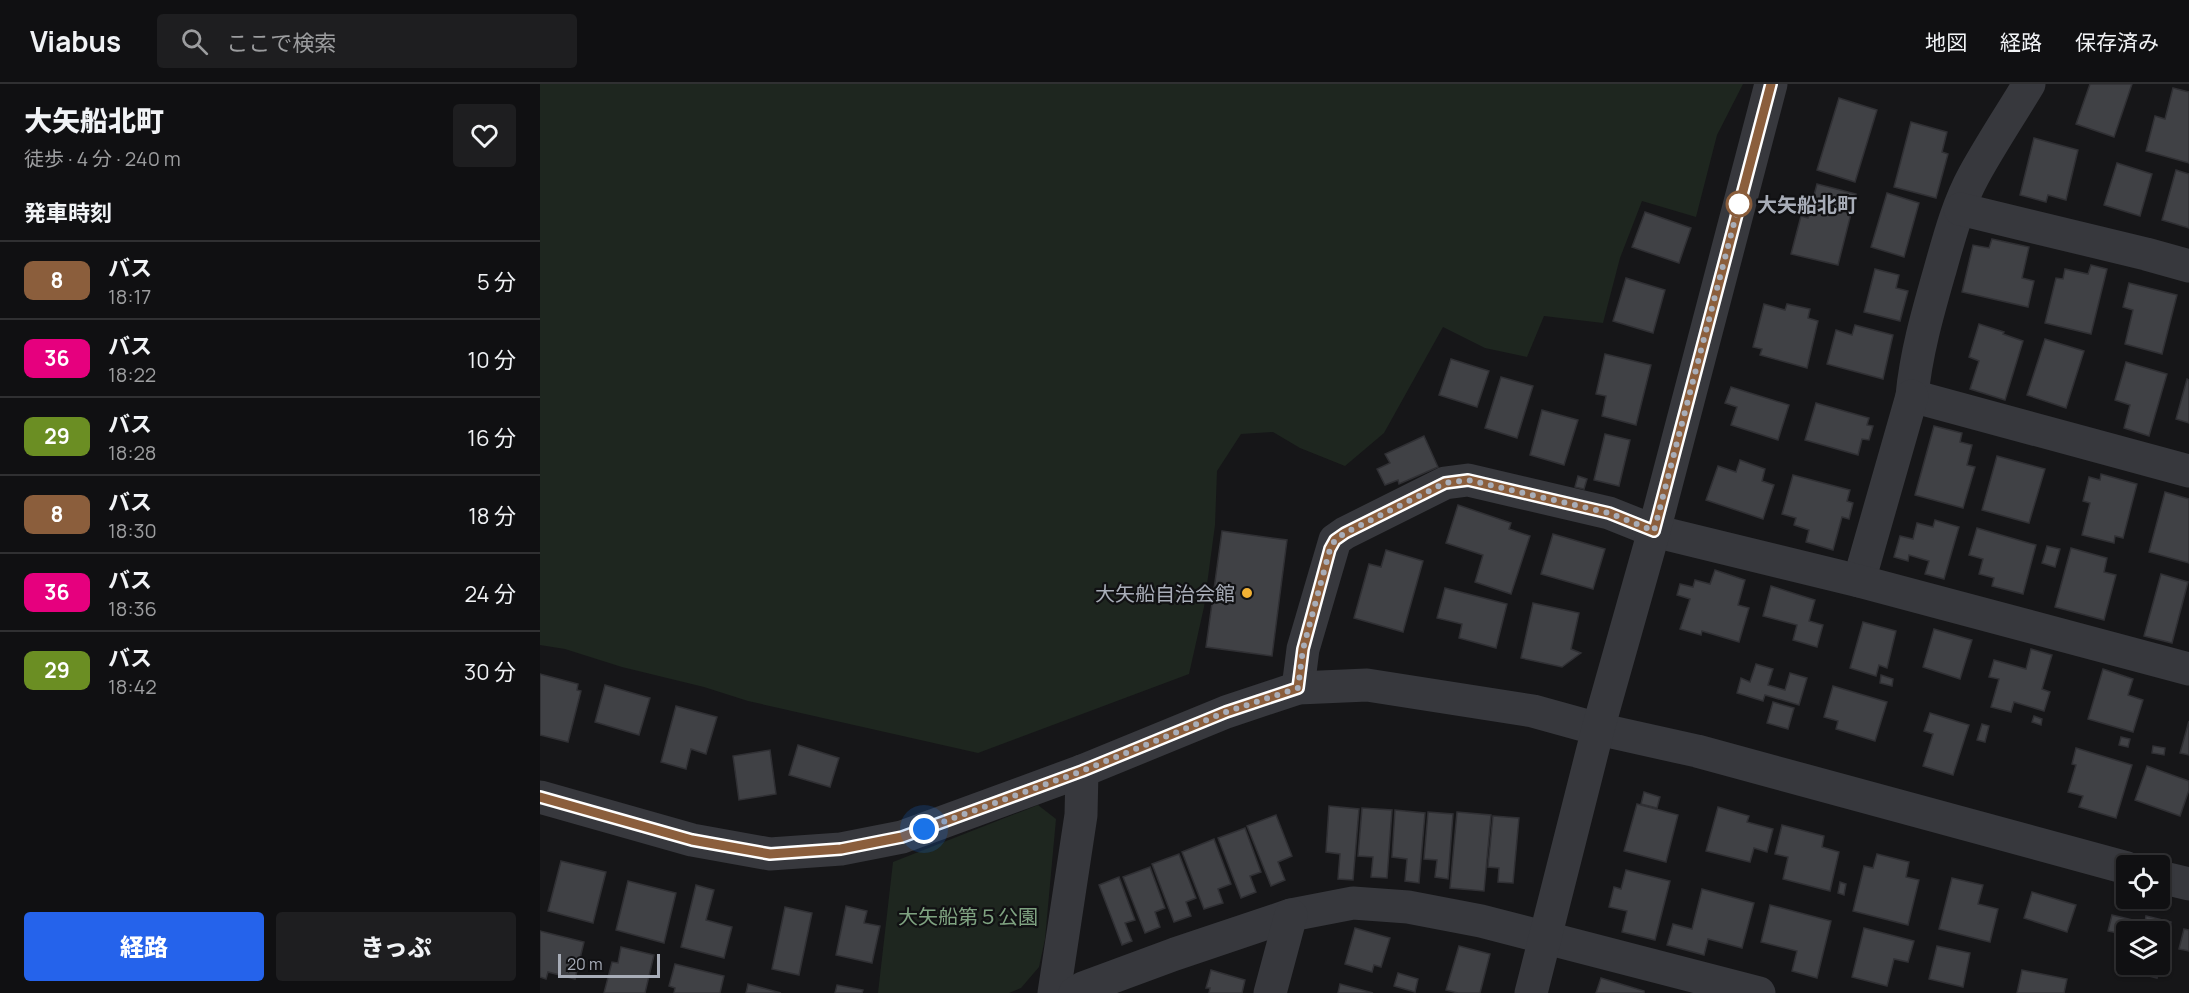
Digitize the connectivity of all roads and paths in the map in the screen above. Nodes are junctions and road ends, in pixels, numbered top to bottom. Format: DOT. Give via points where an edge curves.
graph roads {
  1 [pos="1771,84"];
  2 [pos="2029,84"];
  3 [pos="1960,209"];
  4 [pos="2189,266"];
  5 [pos="1912,396"];
  6 [pos="2189,471"];
  7 [pos="1654,531"];
  8 [pos="1860,581"];
  9 [pos="2189,669"];
  10 [pos="1298,688"];
  11 [pos="1598,729"];
  12 [pos="1082,771"];
  13 [pos="540,797"];
  14 [pos="2116,865"];
  15 [pos="2170,879"];
  16 [pos="2189,884"];
  17 [pos="1291,915"];
  18 [pos="1545,939"];
  19 [pos="1752,992"];
  20 [pos="1054,993"];
  21 [pos="1075,993"];
  22 [pos="1270,993"];
  23 [pos="1531,993"];
  1 -- 7 [label="street"];
  2 -- 3 [label="street" via="1973,176"];
  3 -- 4 [label="street"];
  3 -- 5 [label="street" via="1924,328"];
  5 -- 6 [label="street"];
  5 -- 8 [label="street"];
  7 -- 8 [label="street"];
  7 -- 10 [label="street" via="1609,513 1468,480 1445,483 1335,540 1303,649"];
  7 -- 11 [label="street"];
  8 -- 9 [label="street"];
  10 -- 11 [label="street" via="1389,688 1533,711"];
  10 -- 12 [label="street" via="1226,712"];
  11 -- 14 [label="street" via="1697,751"];
  11 -- 18 [label="street"];
  12 -- 13 [label="street" via="902,837 841,849 770,854 692,840"];
  12 -- 20 [label="street" via="1081,814"];
  15 -- 16 [label="street"];
  17 -- 18 [label="street" via="1353,903 1408,907"];
  17 -- 21 [label="street" via="1174,954"];
  17 -- 22 [label="street"];
  18 -- 19 [label="street"];
  18 -- 23 [label="street"];
}
